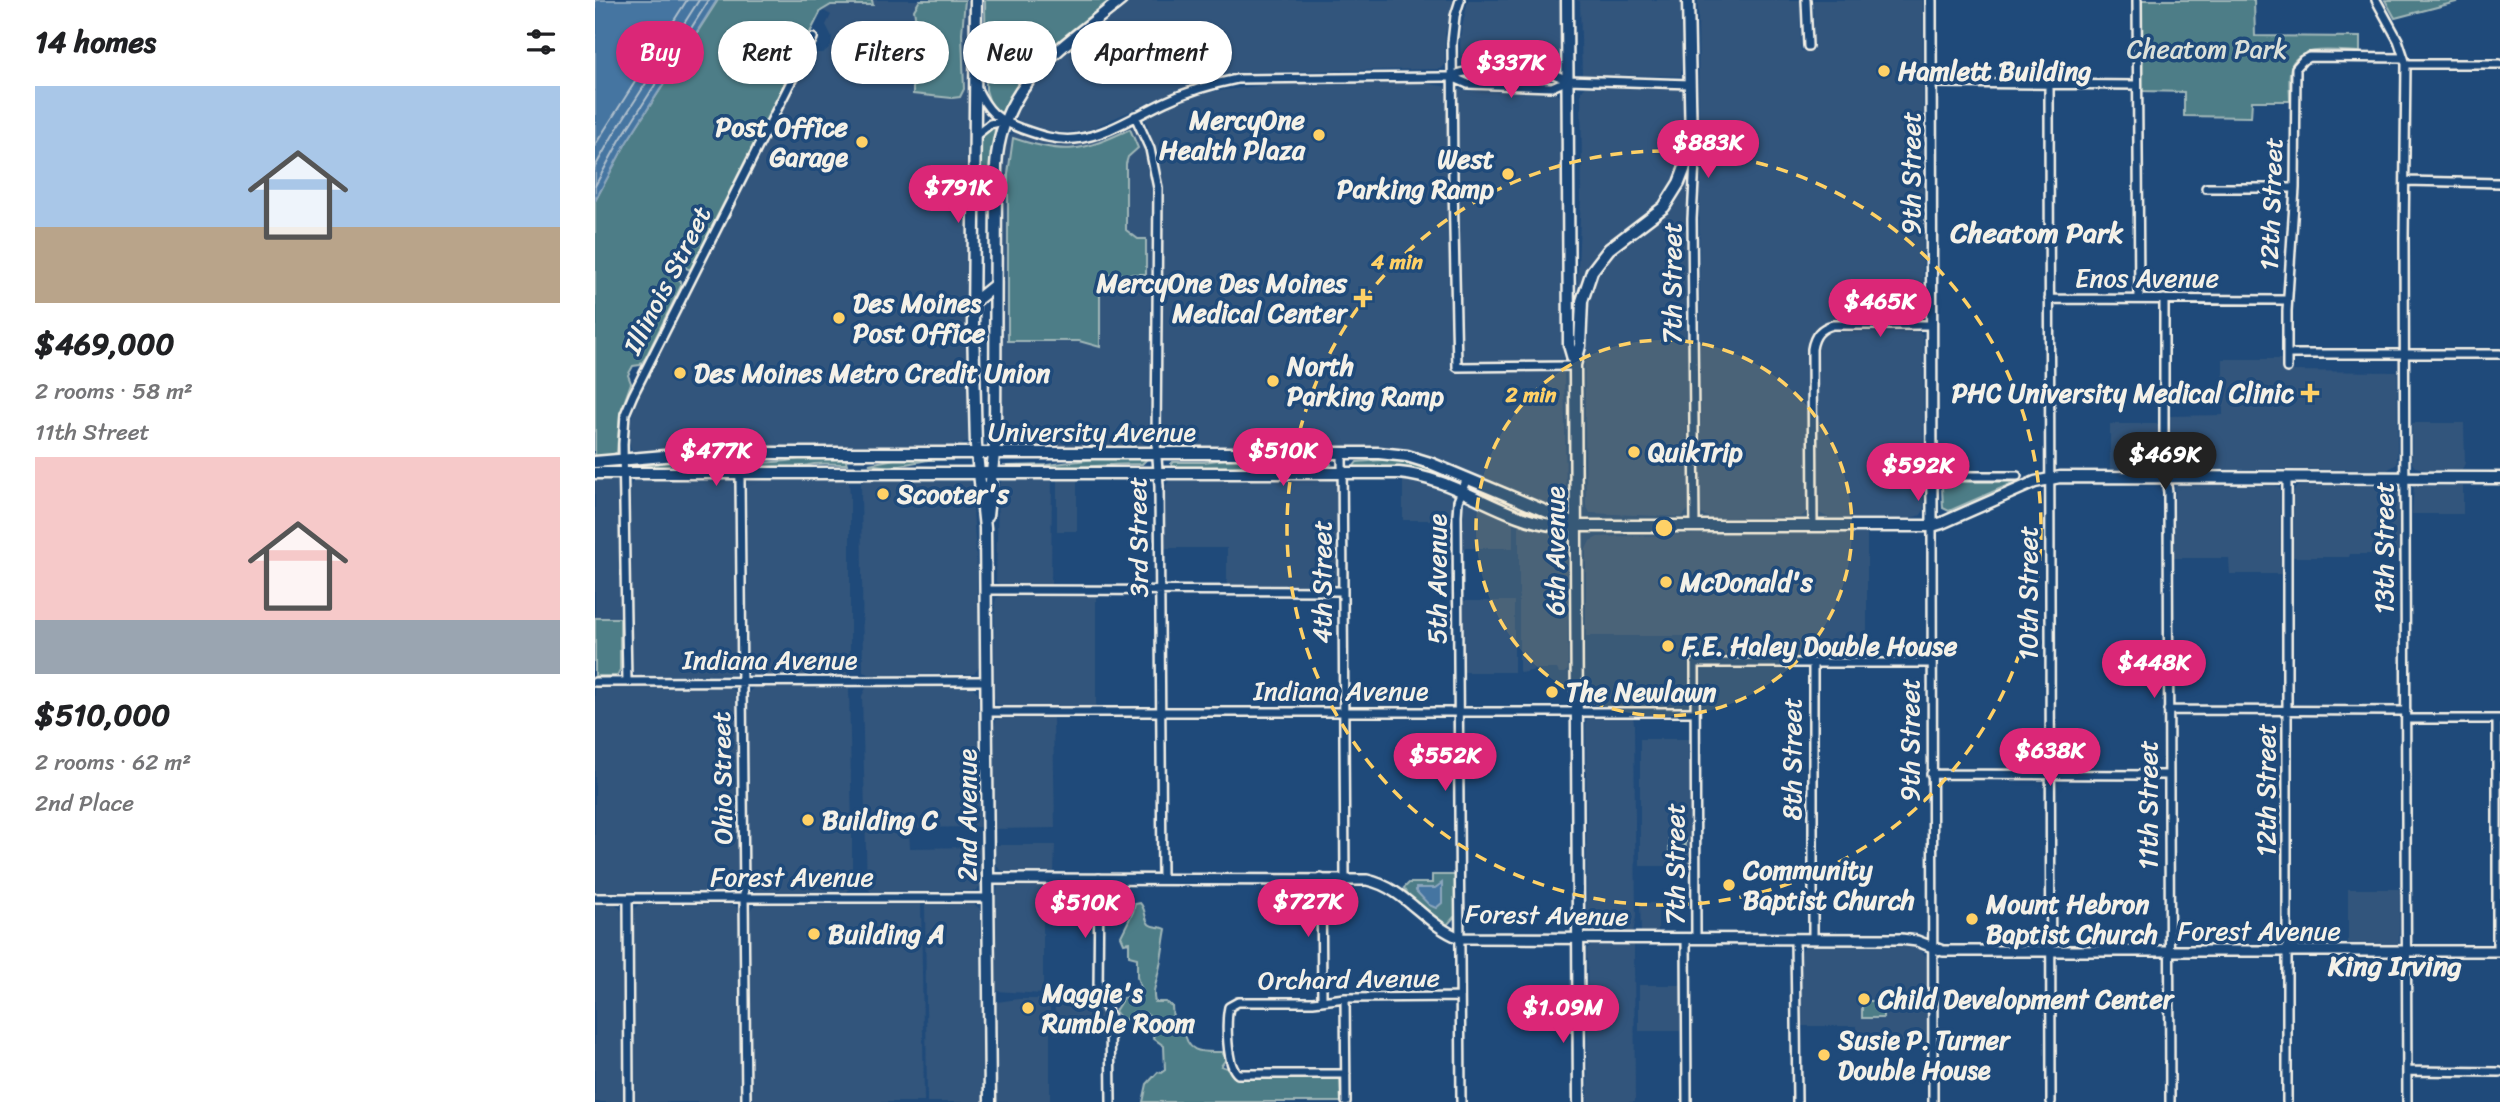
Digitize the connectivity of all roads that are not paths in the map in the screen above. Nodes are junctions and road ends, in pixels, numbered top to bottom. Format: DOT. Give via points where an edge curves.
graph roads {
  1 [pos="976,0"];
  2 [pos="1121,0"];
  3 [pos="1460,0"];
  4 [pos="1567,0"];
  5 [pos="1688,0"];
  6 [pos="1806,0"];
  7 [pos="1931,0"];
  8 [pos="2137,0"];
  9 [pos="2376,0"];
  10 [pos="976,21"];
  11 [pos="1808,46"];
  12 [pos="2405,61"];
  13 [pos="2500,64"];
  14 [pos="1453,78"];
  15 [pos="1568,80"];
  16 [pos="1932,83"];
  17 [pos="790,84"];
  18 [pos="975,84"];
  19 [pos="976,84"];
  20 [pos="1690,84"];
  21 [pos="2049,85"];
  22 [pos="2137,85"];
  23 [pos="1135,116"];
  24 [pos="1005,121"];
  25 [pos="974,136"];
  26 [pos="1691,144"];
  27 [pos="974,176"];
  28 [pos="2405,181"];
  29 [pos="2500,183"];
  30 [pos="996,188"];
  31 [pos="2206,188"];
  32 [pos="2295,188"];
  33 [pos="995,285"];
  34 [pos="2049,299"];
  35 [pos="2139,299"];
  36 [pos="2164,299"];
  37 [pos="2287,300"];
  38 [pos="974,302"];
  39 [pos="1932,325"];
  40 [pos="2287,354"];
  41 [pos="2405,354"];
  42 [pos="2500,354"];
  43 [pos="1575,366"];
  44 [pos="2287,368"];
  45 [pos="735,453"];
  46 [pos="976,453"];
  47 [pos="994,453"];
  48 [pos="1156,453"];
  49 [pos="1342,453"];
  50 [pos="624,458"];
  51 [pos="595,462"];
  52 [pos="978,472"];
  53 [pos="993,472"];
  54 [pos="1342,472"];
  55 [pos="595,473"];
  56 [pos="624,473"];
  57 [pos="739,473"];
  58 [pos="1158,473"];
  59 [pos="1933,476"];
  60 [pos="2017,476"];
  61 [pos="2167,477"];
  62 [pos="2287,477"];
  63 [pos="1467,478"];
  64 [pos="2049,478"];
  65 [pos="2405,478"];
  66 [pos="2500,478"];
  67 [pos="1462,490"];
  68 [pos="1577,524"];
  69 [pos="1695,525"];
  70 [pos="1813,526"];
  71 [pos="1932,526"];
  72 [pos="985,528"];
  73 [pos="985,590"];
  74 [pos="1160,591"];
  75 [pos="1343,591"];
  76 [pos="1814,663"];
  77 [pos="1931,663"];
  78 [pos="742,681"];
  79 [pos="986,681"];
  80 [pos="595,682"];
  81 [pos="627,682"];
  82 [pos="2168,710"];
  83 [pos="2287,711"];
  84 [pos="987,712"];
  85 [pos="1161,712"];
  86 [pos="1343,712"];
  87 [pos="1459,712"];
  88 [pos="1577,712"];
  89 [pos="1695,712"];
  90 [pos="2406,715"];
  91 [pos="2498,719"];
  92 [pos="1931,774"];
  93 [pos="2050,774"];
  94 [pos="2169,775"];
  95 [pos="988,878"];
  96 [pos="1099,878"];
  97 [pos="1162,878"];
  98 [pos="1321,878"];
  99 [pos="1345,878"];
  100 [pos="595,898"];
  101 [pos="628,898"];
  102 [pos="744,898"];
  103 [pos="988,898"];
  104 [pos="1460,938"];
  105 [pos="1579,938"];
  106 [pos="1691,938"];
  107 [pos="1795,939"];
  108 [pos="1813,939"];
  109 [pos="1932,946"];
  110 [pos="2051,951"];
  111 [pos="2169,951"];
  112 [pos="2499,951"];
  113 [pos="2287,952"];
  114 [pos="2406,952"];
  115 [pos="1460,997"];
  116 [pos="1345,998"];
  117 [pos="1322,999"];
  118 [pos="2407,1071"];
  119 [pos="2500,1072"];
  120 [pos="1346,1074"];
  121 [pos="629,1102"];
  122 [pos="746,1102"];
  123 [pos="990,1102"];
  124 [pos="1111,1102"];
  125 [pos="1346,1102"];
  126 [pos="1461,1102"];
  127 [pos="1579,1102"];
  128 [pos="1687,1102"];
  129 [pos="1797,1102"];
  130 [pos="1933,1102"];
  131 [pos="2051,1102"];
  132 [pos="2170,1102"];
  133 [pos="2287,1102"];
  134 [pos="2407,1102"];
  1 -- 10 [label="main road, 2nd Avenue"];
  2 -- 24 [label="main road" via="1034,71"];
  3 -- 14 [label="street" via="1452,34"];
  4 -- 15 [label="main road, 6th Avenue"];
  5 -- 20 [label="main road, 7th Street"];
  6 -- 11 [label="street"];
  7 -- 16 [label="street, 9th Street"];
  8 -- 22 [label="street"];
  9 -- 12 [label="street, 13th Street"];
  12 -- 13 [label="street"];
  12 -- 28 [label="street, 13th Street"];
  12 -- 32 [label="street, 12th Street" via="2303,60 2297,68"];
  14 -- 15 [label="street" via="1468,84 1552,87"];
  14 -- 15 [label="street" via="1469,71 1552,73"];
  14 -- 23 [label="street" via="1237,79 1184,93"];
  14 -- 43 [label="street" via="1457,367"];
  15 -- 20 [label="street"];
  15 -- 43 [label="main road, 6th Avenue" via="1569,345"];
  16 -- 21 [label="street"];
  16 -- 39 [label="street, 9th Street"];
  17 -- 50 [label="street, Illinois Street" via="633,395 624,425"];
  18 -- 25 [label="main road, 2nd Avenue"];
  19 -- 24 [label="street" via="992,114"];
  20 -- 26 [label="main road, 7th Street"];
  21 -- 22 [label="street"];
  21 -- 34 [label="street, 10th Street"];
  22 -- 35 [label="street"];
  23 -- 24 [label="street" via="1090,136 1064,140"];
  23 -- 48 [label="street, 3rd Street" via="1150,149 1158,188"];
  24 -- 25 [label="street" via="990,124"];
  24 -- 30 [label="main road, 2nd Avenue" via="996,155"];
  25 -- 27 [label="main road, 2nd Avenue"];
  26 -- 43 [label="main road" via="1679,183 1664,206 1609,249 1592,271 1582,301"];
  26 -- 69 [label="street, 7th Street" via="1695,161"];
  27 -- 30 [label="main road"];
  27 -- 38 [label="main road, 2nd Avenue"];
  28 -- 29 [label="street"];
  28 -- 41 [label="street, 13th Street"];
  30 -- 33 [label="main road, 2nd Avenue"];
  31 -- 32 [label="street"];
  32 -- 37 [label="street, 12th Street"];
  33 -- 38 [label="main road"];
  33 -- 47 [label="main road, 2nd Avenue"];
  34 -- 35 [label="street, Enos Avenue"];
  34 -- 64 [label="street, 10th Street"];
  35 -- 36 [label="street, Enos Avenue"];
  36 -- 37 [label="street, Enos Avenue"];
  36 -- 61 [label="street, 11th Street"];
  37 -- 40 [label="street, 12th Street"];
  38 -- 46 [label="main road, 2nd Avenue"];
  39 -- 59 [label="street, 9th Street"];
  39 -- 70 [label="street" via="1833,325 1818,334 1812,349"];
  40 -- 41 [label="street"];
  40 -- 44 [label="street, 12th Street"];
  41 -- 42 [label="street"];
  41 -- 65 [label="street, 13th Street"];
  43 -- 68 [label="main road, 6th Avenue"];
  45 -- 46 [label="main road, University Avenue"];
  45 -- 50 [label="main road, University Avenue"];
  45 -- 57 [label="street, Ohio Street"];
  46 -- 47 [label="main road, University Avenue"];
  46 -- 52 [label="main road, 2nd Avenue"];
  47 -- 48 [label="main road, University Avenue"];
  47 -- 53 [label="main road, 2nd Avenue"];
  48 -- 49 [label="main road, University Avenue"];
  48 -- 58 [label="street, 3rd Street"];
  49 -- 54 [label="street, 4th Street"];
  49 -- 63 [label="main road, University Avenue" via="1407,456"];
  50 -- 51 [label="main road, University Avenue"];
  50 -- 56 [label="street, Illinois Street"];
  52 -- 53 [label="main road, University Avenue"];
  52 -- 57 [label="main road, University Avenue"];
  52 -- 72 [label="main road, 2nd Avenue"];
  53 -- 58 [label="main road, University Avenue"];
  53 -- 72 [label="main road, 2nd Avenue"];
  54 -- 58 [label="main road, University Avenue"];
  54 -- 67 [label="main road, University Avenue" via="1416,475"];
  54 -- 75 [label="street, 4th Street"];
  55 -- 56 [label="main road, University Avenue"];
  56 -- 57 [label="main road, University Avenue"];
  56 -- 81 [label="street, Illinois Street"];
  57 -- 78 [label="street, Ohio Street"];
  58 -- 74 [label="street, 3rd Street"];
  59 -- 60 [label="street"];
  59 -- 71 [label="street, 9th Street"];
  61 -- 62 [label="main road, University Avenue"];
  61 -- 64 [label="main road, University Avenue"];
  61 -- 82 [label="street, 11th Street"];
  62 -- 65 [label="main road, University Avenue"];
  62 -- 83 [label="street, 12th Street"];
  63 -- 67 [label="street, 5th Avenue"];
  63 -- 68 [label="main road, University Avenue"];
  64 -- 71 [label="main road, University Avenue"];
  64 -- 93 [label="street, 10th Street"];
  65 -- 66 [label="main road, University Avenue"];
  65 -- 90 [label="street, 13th Street"];
  67 -- 68 [label="main road, University Avenue" via="1539,522"];
  67 -- 87 [label="street, 5th Avenue" via="1457,515"];
  68 -- 69 [label="main road, University Avenue"];
  68 -- 88 [label="main road, 6th Avenue"];
  69 -- 70 [label="main road, University Avenue"];
  70 -- 71 [label="main road, University Avenue"];
  71 -- 77 [label="street, 9th Street"];
  72 -- 73 [label="main road, 2nd Avenue"];
  73 -- 74 [label="street"];
  73 -- 79 [label="main road, 2nd Avenue"];
  74 -- 75 [label="street"];
  74 -- 85 [label="street, 3rd Street"];
  75 -- 86 [label="street, 4th Street"];
  76 -- 77 [label="street"];
  76 -- 89 [label="street, 7th Street" via="1695,663"];
  76 -- 108 [label="street, 8th Street"];
  77 -- 92 [label="street, 9th Street"];
  78 -- 79 [label="street, Indiana Avenue"];
  78 -- 81 [label="street, Indiana Avenue"];
  78 -- 102 [label="street, Ohio Street"];
  79 -- 84 [label="main road, 2nd Avenue"];
  80 -- 81 [label="street, Indiana Avenue"];
  82 -- 83 [label="street"];
  82 -- 94 [label="street, 11th Street"];
  83 -- 90 [label="street"];
  83 -- 113 [label="street, 12th Street"];
  84 -- 85 [label="street, Indiana Avenue"];
  84 -- 95 [label="main road, 2nd Avenue"];
  85 -- 86 [label="street, Indiana Avenue"];
  85 -- 97 [label="street, 3rd Street"];
  86 -- 87 [label="street, Indiana Avenue"];
  86 -- 99 [label="street, 4th Street"];
  87 -- 88 [label="street, Indiana Avenue"];
  87 -- 104 [label="street, 5th Avenue"];
  88 -- 89 [label="street, Indiana Avenue"];
  88 -- 105 [label="main road, 6th Avenue"];
  89 -- 106 [label="street, 7th Street"];
  90 -- 91 [label="street"];
  90 -- 114 [label="street, 13th Street"];
  91 -- 112 [label="street"];
  92 -- 93 [label="street"];
  92 -- 109 [label="street, 9th Street"];
  93 -- 94 [label="street"];
  93 -- 110 [label="street, 10th Street"];
  94 -- 111 [label="street, 11th Street"];
  95 -- 96 [label="street, Forest Avenue"];
  95 -- 103 [label="main road, 2nd Avenue"];
  96 -- 97 [label="street, Forest Avenue"];
  96 -- 124 [label="street" via="1098,992 1110,1016"];
  97 -- 98 [label="street, Forest Avenue"];
  98 -- 99 [label="street, Forest Avenue"];
  98 -- 117 [label="street"];
  99 -- 104 [label="street, Forest Avenue" via="1388,887 1432,923"];
  100 -- 101 [label="street, Forest Avenue"];
  101 -- 102 [label="street, Forest Avenue"];
  101 -- 121 [label="street"];
  102 -- 103 [label="street, Forest Avenue"];
  102 -- 122 [label="street, Ohio Street"];
  103 -- 123 [label="main road, 2nd Avenue"];
  104 -- 105 [label="street, Forest Avenue"];
  104 -- 115 [label="street, 5th Avenue"];
  105 -- 106 [label="street, Forest Avenue"];
  105 -- 127 [label="main road, 6th Avenue"];
  106 -- 107 [label="street, Forest Avenue"];
  106 -- 128 [label="street, 7th Street"];
  107 -- 108 [label="street, Forest Avenue"];
  107 -- 129 [label="street"];
  108 -- 109 [label="street, Forest Avenue" via="1902,939"];
  109 -- 110 [label="street, Forest Avenue" via="1943,951"];
  109 -- 130 [label="street, 9th Street"];
  110 -- 111 [label="street, Forest Avenue"];
  110 -- 131 [label="street, 10th Street"];
  111 -- 113 [label="street, Forest Avenue"];
  111 -- 132 [label="street, 11th Street"];
  112 -- 114 [label="street, Forest Avenue"];
  113 -- 114 [label="street, Forest Avenue"];
  113 -- 133 [label="street, 12th Street"];
  114 -- 118 [label="street, 13th Street"];
  115 -- 116 [label="street, Orchard Avenue"];
  115 -- 126 [label="street, 5th Avenue"];
  116 -- 117 [label="street, Orchard Avenue"];
  116 -- 120 [label="street"];
  117 -- 120 [label="street, Orchard Avenue" via="1233,1003 1227,1012 1234,1072 1244,1076"];
  118 -- 119 [label="street"];
  118 -- 134 [label="street, 13th Street"];
  120 -- 125 [label="street"];
}
